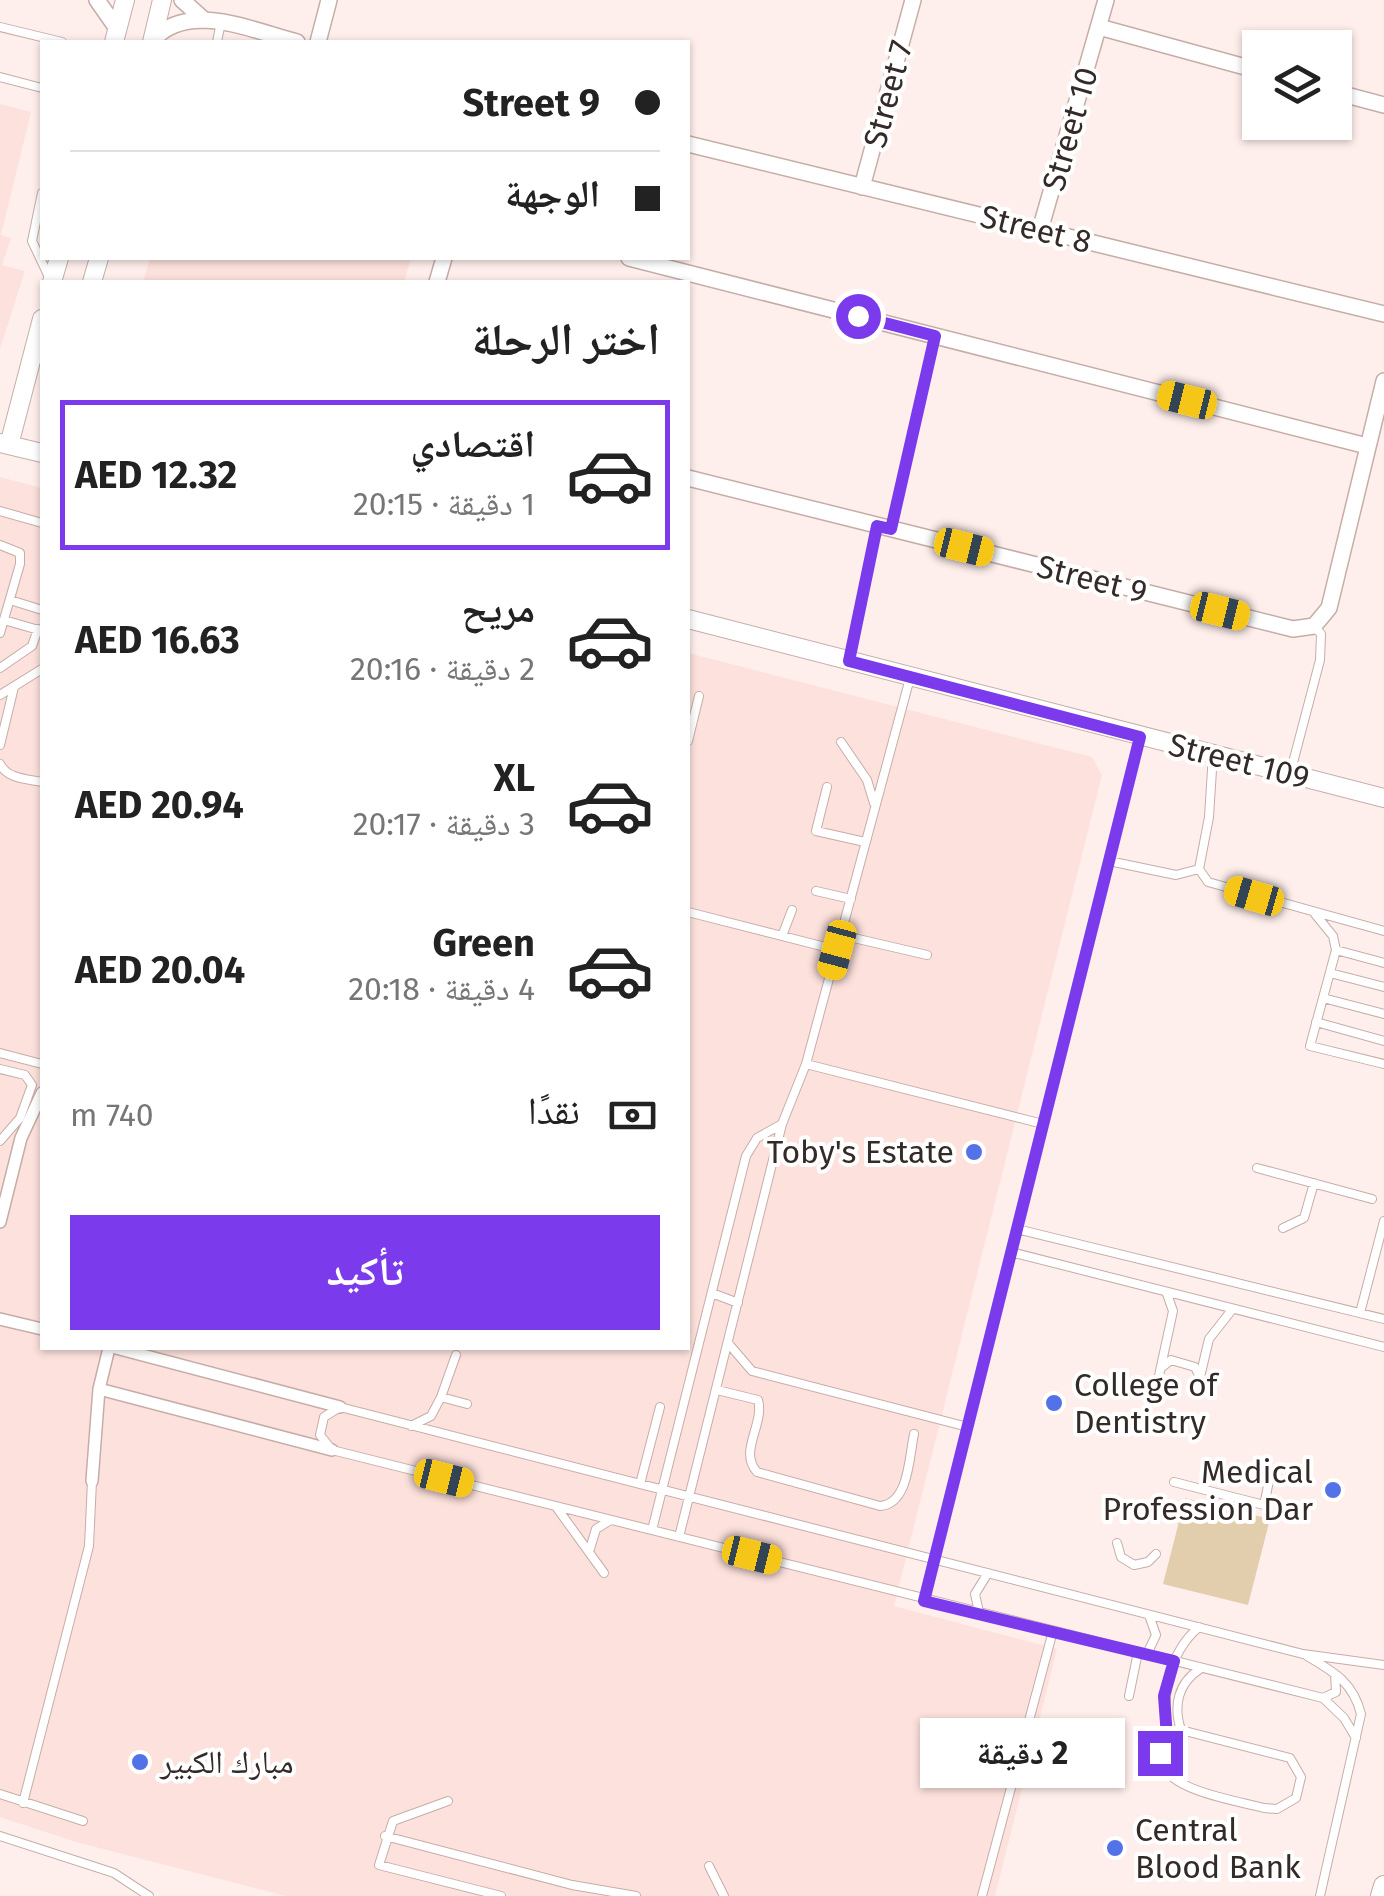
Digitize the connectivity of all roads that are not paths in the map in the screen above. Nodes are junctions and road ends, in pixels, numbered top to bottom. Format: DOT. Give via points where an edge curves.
graph roads {
  1 [pos="97,0"];
  2 [pos="125,0"];
  3 [pos="162,0"];
  4 [pos="182,0"];
  5 [pos="329,0"];
  6 [pos="913,0"];
  7 [pos="1106,0"];
  8 [pos="202,18"];
  9 [pos="221,22"];
  10 [pos="0,26"];
  11 [pos="1099,26"];
  12 [pos="116,36"];
  13 [pos="54,40"];
  14 [pos="152,40"];
  15 [pos="154,40"];
  16 [pos="217,40"];
  17 [pos="289,40"];
  18 [pos="319,40"];
  19 [pos="1242,66"];
  20 [pos="0,77"];
  21 [pos="40,87"];
  22 [pos="1352,97"];
  23 [pos="1384,105"];
  24 [pos="690,144"];
  25 [pos="862,187"];
  26 [pos="40,203"];
  27 [pos="1040,230"];
  28 [pos="40,258"];
  29 [pos="636,260"];
  30 [pos="1384,314"];
  31 [pos="40,326"];
  32 [pos="935,336"];
  33 [pos="1384,381"];
  34 [pos="4,444"];
  35 [pos="1367,446"];
  36 [pos="40,453"];
  37 [pos="690,478"];
  38 [pos="0,511"];
  39 [pos="40,522"];
  40 [pos="884,527"];
  41 [pos="0,545"];
  42 [pos="10,600"];
  43 [pos="40,609"];
  44 [pos="4,620"];
  45 [pos="690,620"];
  46 [pos="1314,626"];
  47 [pos="40,630"];
  48 [pos="0,633"];
  49 [pos="849,661"];
  50 [pos="0,668"];
  51 [pos="40,670"];
  52 [pos="910,677"];
  53 [pos="14,687"];
  54 [pos="0,695"];
  55 [pos="699,696"];
  56 [pos="690,732"];
  57 [pos="1140,737"];
  58 [pos="841,742"];
  59 [pos="0,744"];
  60 [pos="1213,754"];
  61 [pos="0,764"];
  62 [pos="1290,774"];
  63 [pos="40,782"];
  64 [pos="827,787"];
  65 [pos="1384,798"];
  66 [pos="874,805"];
  67 [pos="865,842"];
  68 [pos="1109,860"];
  69 [pos="1198,869"];
  70 [pos="816,891"];
  71 [pos="851,899"];
  72 [pos="792,910"];
  73 [pos="1312,912"];
  74 [pos="690,913"];
  75 [pos="1384,931"];
  76 [pos="841,935"];
  77 [pos="782,936"];
  78 [pos="837,950"];
  79 [pos="1336,950"];
  80 [pos="927,956"];
  81 [pos="1384,963"];
  82 [pos="1330,974"];
  83 [pos="1384,986"];
  84 [pos="1323,998"];
  85 [pos="1384,1014"];
  86 [pos="1316,1022"];
  87 [pos="1384,1041"];
  88 [pos="0,1054"];
  89 [pos="40,1064"];
  90 [pos="806,1064"];
  91 [pos="1384,1064"];
  92 [pos="0,1069"];
  93 [pos="40,1097"];
  94 [pos="0,1121"];
  95 [pos="782,1124"];
  96 [pos="1043,1124"];
  97 [pos="14,1125"];
  98 [pos="0,1141"];
  99 [pos="1258,1168"];
  100 [pos="1314,1183"];
  101 [pos="1372,1199"];
  102 [pos="1384,1221"];
  103 [pos="0,1222"];
  104 [pos="1017,1228"];
  105 [pos="1283,1228"];
  106 [pos="1011,1252"];
  107 [pos="712,1294"];
  108 [pos="1167,1294"];
  109 [pos="738,1302"];
  110 [pos="1234,1310"];
  111 [pos="1360,1313"];
  112 [pos="0,1319"];
  113 [pos="1384,1319"];
  114 [pos="40,1329"];
  115 [pos="728,1343"];
  116 [pos="1384,1347"];
  117 [pos="112,1350"];
  118 [pos="121,1350"];
  119 [pos="456,1355"];
  120 [pos="1162,1367"];
  121 [pos="1200,1377"];
  122 [pos="1158,1380"];
  123 [pos="99,1389"];
  124 [pos="1198,1389"];
  125 [pos="717,1390"];
  126 [pos="441,1397"];
  127 [pos="467,1404"];
  128 [pos="340,1407"];
  129 [pos="660,1407"];
  130 [pos="412,1426"];
  131 [pos="968,1427"];
  132 [pos="914,1434"];
  133 [pos="332,1450"];
  134 [pos="92,1481"];
  135 [pos="1270,1481"];
  136 [pos="1174,1482"];
  137 [pos="640,1484"];
  138 [pos="662,1490"];
  139 [pos="691,1497"];
  140 [pos="556,1506"];
  141 [pos="612,1520"];
  142 [pos="652,1530"];
  143 [pos="680,1537"];
  144 [pos="1117,1543"];
  145 [pos="589,1552"];
  146 [pos="1156,1554"];
  147 [pos="934,1562"];
  148 [pos="604,1572"];
  149 [pos="988,1573"];
  150 [pos="924,1601"];
  151 [pos="978,1612"];
  152 [pos="1149,1615"];
  153 [pos="1199,1627"];
  154 [pos="1053,1630"];
  155 [pos="1142,1653"];
  156 [pos="1304,1654"];
  157 [pos="1174,1661"];
  158 [pos="1384,1665"];
  159 [pos="1202,1668"];
  160 [pos="1334,1671"];
  161 [pos="1130,1696"];
  162 [pos="1322,1698"];
  163 [pos="1181,1730"];
  164 [pos="1167,1737"];
  165 [pos="1356,1738"];
  166 [pos="0,1794"];
  167 [pos="448,1801"];
  168 [pos="23,1803"];
  169 [pos="83,1821"];
  170 [pos="0,1836"];
  171 [pos="386,1836"];
  172 [pos="709,1866"];
  173 [pos="572,1885"];
  174 [pos="1384,1886"];
  175 [pos="149,1896"];
  176 [pos="501,1896"];
  177 [pos="594,1896"];
  178 [pos="636,1896"];
  179 [pos="724,1896"];
  180 [pos="982,1896"];
  181 [pos="1320,1896"];
  182 [pos="1382,1896"];
  1 -- 12 [label="street"];
  2 -- 12 [label="street"];
  3 -- 14 [label="street"];
  4 -- 8 [label="street"];
  5 -- 18 [label="street"];
  6 -- 25 [label="street, Street 7"];
  7 -- 11 [label="street, Street 10"];
  8 -- 9 [label="street"];
  8 -- 15 [label="street" via="179,20"];
  9 -- 16 [label="lane"];
  9 -- 17 [label="street"];
  10 -- 13 [label="lane"];
  11 -- 19 [label="street, Street 10"];
  11 -- 27 [label="street, Street 10"];
  20 -- 21 [label="lane"];
  22 -- 23 [label="street"];
  24 -- 25 [label="street, Street 8"];
  25 -- 27 [label="street, Street 8"];
  26 -- 28 [label="lane" via="32,242"];
  27 -- 30 [label="street, Street 8"];
  29 -- 32 [label="street"];
  31 -- 34 [label="street"];
  32 -- 35 [label="street"];
  32 -- 40 [label="lane"];
  33 -- 35 [label="street"];
  34 -- 36 [label="street"];
  35 -- 46 [label="street" via="1328,608"];
  37 -- 40 [label="street, Street 9"];
  38 -- 39 [label="lane"];
  40 -- 46 [label="street, Street 9" via="1293,629"];
  40 -- 49 [label="lane"];
  41 -- 42 [label="lane" via="20,552"];
  42 -- 43 [label="lane"];
  42 -- 44 [label="lane"];
  44 -- 47 [label="lane"];
  44 -- 48 [label="lane"];
  45 -- 49 [label="street, Street 109"];
  46 -- 62 [label="lane" via="1321,634 1320,660"];
  47 -- 50 [label="lane" via="32,646"];
  49 -- 52 [label="street, Street 109"];
  51 -- 53 [label="lane"];
  52 -- 57 [label="street, Street 109"];
  52 -- 66 [label="lane"];
  53 -- 54 [label="lane"];
  53 -- 59 [label="lane"];
  55 -- 56 [label="lane"];
  57 -- 60 [label="street, Street 109"];
  57 -- 68 [label="lane"];
  58 -- 66 [label="lane"];
  60 -- 62 [label="street, Street 109"];
  60 -- 69 [label="lane"];
  61 -- 63 [label="lane" via="18,778"];
  62 -- 65 [label="street, Street 109"];
  64 -- 67 [label="lane" via="816,831"];
  66 -- 67 [label="lane"];
  67 -- 71 [label="lane"];
  68 -- 69 [label="lane" via="1176,876"];
  68 -- 96 [label="lane"];
  69 -- 73 [label="lane" via="1208,882"];
  70 -- 71 [label="lane"];
  71 -- 76 [label="lane"];
  72 -- 77 [label="lane"];
  73 -- 75 [label="lane"];
  73 -- 79 [label="lane" via="1325,922"];
  74 -- 77 [label="lane"];
  76 -- 78 [label="lane"];
  76 -- 80 [label="lane"];
  77 -- 78 [label="lane"];
  78 -- 90 [label="lane"];
  79 -- 81 [label="lane"];
  79 -- 82 [label="lane"];
  82 -- 83 [label="lane"];
  82 -- 84 [label="lane"];
  84 -- 85 [label="lane"];
  84 -- 86 [label="lane"];
  86 -- 87 [label="lane"];
  86 -- 91 [label="lane" via="1310,1046"];
  88 -- 89 [label="lane"];
  90 -- 95 [label="lane"];
  90 -- 96 [label="lane"];
  92 -- 97 [label="lane" via="32,1085"];
  93 -- 103 [label="street" via="21,1138"];
  94 -- 97 [label="lane"];
  95 -- 107 [label="lane" via="748,1149"];
  95 -- 109 [label="lane"];
  96 -- 104 [label="lane"];
  97 -- 98 [label="lane"];
  99 -- 100 [label="lane"];
  100 -- 101 [label="lane"];
  100 -- 105 [label="lane" via="1304,1218"];
  102 -- 111 [label="lane"];
  104 -- 106 [label="lane"];
  104 -- 111 [label="lane"];
  106 -- 108 [label="lane"];
  106 -- 131 [label="lane"];
  107 -- 109 [label="lane"];
  107 -- 138 [label="lane"];
  108 -- 110 [label="lane"];
  108 -- 120 [label="lane" via="1173,1310"];
  109 -- 115 [label="lane"];
  110 -- 116 [label="lane"];
  110 -- 121 [label="lane" via="1214,1326"];
  111 -- 113 [label="lane"];
  112 -- 114 [label="street"];
  115 -- 125 [label="lane"];
  115 -- 131 [label="lane" via="752,1371"];
  117 -- 123 [label="street"];
  118 -- 128 [label="street"];
  119 -- 126 [label="lane"];
  120 -- 121 [label="lane" via="1184,1360"];
  120 -- 122 [label="lane"];
  121 -- 124 [label="lane"];
  123 -- 133 [label="street"];
  123 -- 134 [label="street"];
  125 -- 132 [label="lane" via="758,1400 750,1454 757,1472 880,1506 900,1496"];
  125 -- 139 [label="lane"];
  126 -- 127 [label="lane"];
  126 -- 130 [label="lane" via="431,1416"];
  128 -- 130 [label="lane"];
  128 -- 133 [label="lane" via="324,1417 320,1435"];
  129 -- 137 [label="lane"];
  130 -- 137 [label="lane"];
  131 -- 147 [label="lane"];
  133 -- 140 [label="lane"];
  134 -- 168 [label="lane" via="89,1546"];
  135 -- 136 [label="lane" via="1264,1504"];
  137 -- 138 [label="lane"];
  138 -- 139 [label="lane"];
  138 -- 142 [label="lane"];
  139 -- 143 [label="lane"];
  139 -- 147 [label="lane"];
  140 -- 141 [label="lane"];
  140 -- 145 [label="lane"];
  141 -- 142 [label="lane"];
  141 -- 145 [label="lane" via="596,1529"];
  142 -- 143 [label="lane"];
  143 -- 150 [label="lane"];
  144 -- 146 [label="lane" via="1120,1556 1134,1565"];
  145 -- 148 [label="lane"];
  147 -- 149 [label="lane"];
  147 -- 150 [label="lane"];
  149 -- 151 [label="lane" via="975,1594"];
  149 -- 152 [label="lane"];
  150 -- 151 [label="lane"];
  151 -- 154 [label="lane"];
  152 -- 153 [label="lane"];
  152 -- 155 [label="lane" via="1156,1635"];
  153 -- 156 [label="lane"];
  153 -- 157 [label="lane"];
  154 -- 155 [label="lane"];
  154 -- 180 [label="lane"];
  155 -- 157 [label="lane"];
  155 -- 161 [label="lane"];
  156 -- 158 [label="lane"];
  156 -- 160 [label="lane"];
  157 -- 159 [label="lane"];
  157 -- 164 [label="lane" via="1164,1705"];
  159 -- 162 [label="lane"];
  159 -- 163 [label="lane" via="1180,1690"];
  160 -- 162 [label="lane" via="1336,1692"];
  160 -- 165 [label="lane" via="1356,1693"];
  162 -- 165 [label="lane"];
  163 -- 164 [label="lane"];
  163 -- 164 [label="lane" via="1290,1758 1301,1777 1296,1798 1288,1806 1264,1808 1176,1783 1160,1762"];
  165 -- 181 [label="lane"];
  166 -- 168 [label="lane"];
  167 -- 171 [label="lane" via="393,1820"];
  168 -- 169 [label="lane"];
  170 -- 175 [label="lane" via="114,1872"];
  171 -- 173 [label="lane"];
  171 -- 176 [label="lane" via="379,1864"];
  172 -- 179 [label="lane"];
  173 -- 177 [label="lane"];
  173 -- 178 [label="lane"];
  174 -- 182 [label="main road"];
}
